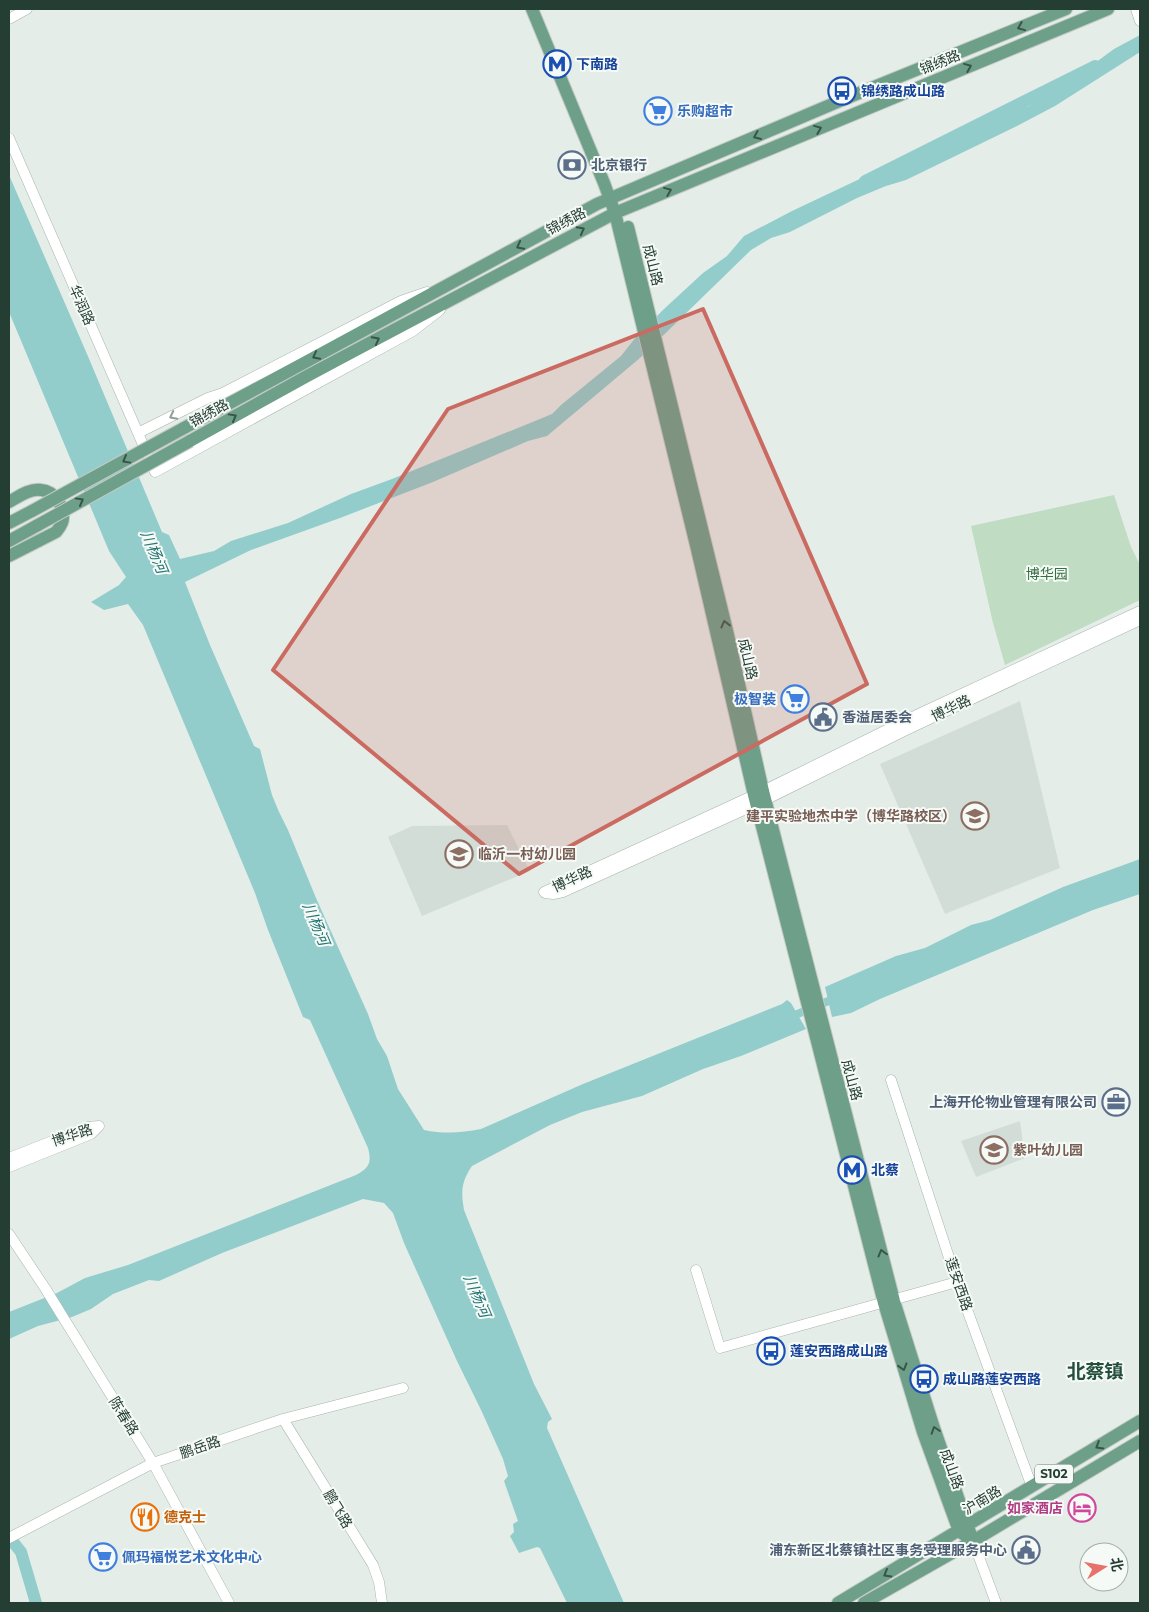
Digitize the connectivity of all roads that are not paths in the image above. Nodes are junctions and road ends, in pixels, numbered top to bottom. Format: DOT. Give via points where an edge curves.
graph roads {
  1 [pos="27,9"];
  2 [pos="532,9"];
  3 [pos="541,9"];
  4 [pos="1066,9"];
  5 [pos="1108,9"];
  6 [pos="1136,9"];
  7 [pos="9,19"];
  8 [pos="1140,21"];
  9 [pos="9,138"];
  10 [pos="614,197"];
  11 [pos="619,211"];
  12 [pos="453,282"];
  13 [pos="459,296"];
  14 [pos="138,433"];
  15 [pos="9,502"];
  16 [pos="9,524"];
  17 [pos="9,541"];
  18 [pos="9,556"];
  19 [pos="1140,611"];
  20 [pos="1140,620"];
  21 [pos="760,797"];
  22 [pos="891,1080"];
  23 [pos="9,1158"];
  24 [pos="9,1167"];
  25 [pos="9,1234"];
  26 [pos="696,1270"];
  27 [pos="957,1282"];
  28 [pos="889,1302"];
  29 [pos="403,1388"];
  30 [pos="284,1419"];
  31 [pos="1140,1421"];
  32 [pos="1140,1441"];
  33 [pos="153,1463"];
  34 [pos="1032,1487"];
  35 [pos="963,1529"];
  36 [pos="9,1538"];
  37 [pos="972,1542"];
  38 [pos="229,1603"];
  39 [pos="382,1603"];
  40 [pos="838,1603"];
  41 [pos="864,1603"];
  42 [pos="996,1603"];
  1 -- 7 [label="street"];
  2 -- 10 [label="main road, 成山路"];
  3 -- 10 [label="main road, 成山路"];
  4 -- 10 [label="main road, 锦绣路, one-way"];
  11 -- 5 [label="main road, 锦绣路, one-way"];
  6 -- 8 [label="street"];
  9 -- 14 [label="street, 华润路"];
  10 -- 11 [label="main road, 成山路"];
  10 -- 12 [label="main road, 锦绣路, one-way"];
  13 -- 11 [label="main road, 锦绣路, one-way"];
  11 -- 21 [label="main road, 成山路" via="727,631"];
  12 -- 14 [label="street, one-way" via="401,301"];
  12 -- 16 [label="main road, 锦绣路, one-way, bridge"];
  13 -- 14 [label="street, 华润路" via="414,331 155,472"];
  17 -- 13 [label="main road, 锦绣路, one-way, bridge"];
  15 -- 18 [label="main road" via="31,491 42,490 57,499 63,518 56,532"];
  19 -- 21 [label="street, 博华路" via="923,712"];
  20 -- 21 [label="street, 博华路"];
  21 -- 21 [label="street, 博华路" via="544,892 563,892"];
  21 -- 28 [label="main road, 成山路"];
  22 -- 27 [label="street, 莲安西路"];
  23 -- 24 [label="street, 博华路" via="88,1126 99,1126 91,1134"];
  25 -- 33 [label="street, 陈春路"];
  26 -- 28 [label="street" via="720,1348"];
  27 -- 28 [label="street"];
  27 -- 34 [label="street, 莲安西路"];
  28 -- 35 [label="main road, 成山路" via="933,1425"];
  29 -- 30 [label="street, 鹏岳路"];
  30 -- 33 [label="street, 鹏岳路"];
  30 -- 39 [label="street, 鹏飞路" via="373,1565"];
  31 -- 34 [label="main road, 沪南路 / S102, one-way"];
  32 -- 37 [label="main road, S102"];
  33 -- 36 [label="street, 鹏岳路"];
  33 -- 38 [label="street, 陈春路"];
  34 -- 35 [label="main road, 沪南路 / S102"];
  35 -- 37 [label="main road, 成山路"];
  35 -- 40 [label="main road, 沪南路 / S102, one-way"];
  37 -- 41 [label="main road, S102"];
  37 -- 42 [label="street"];
}
